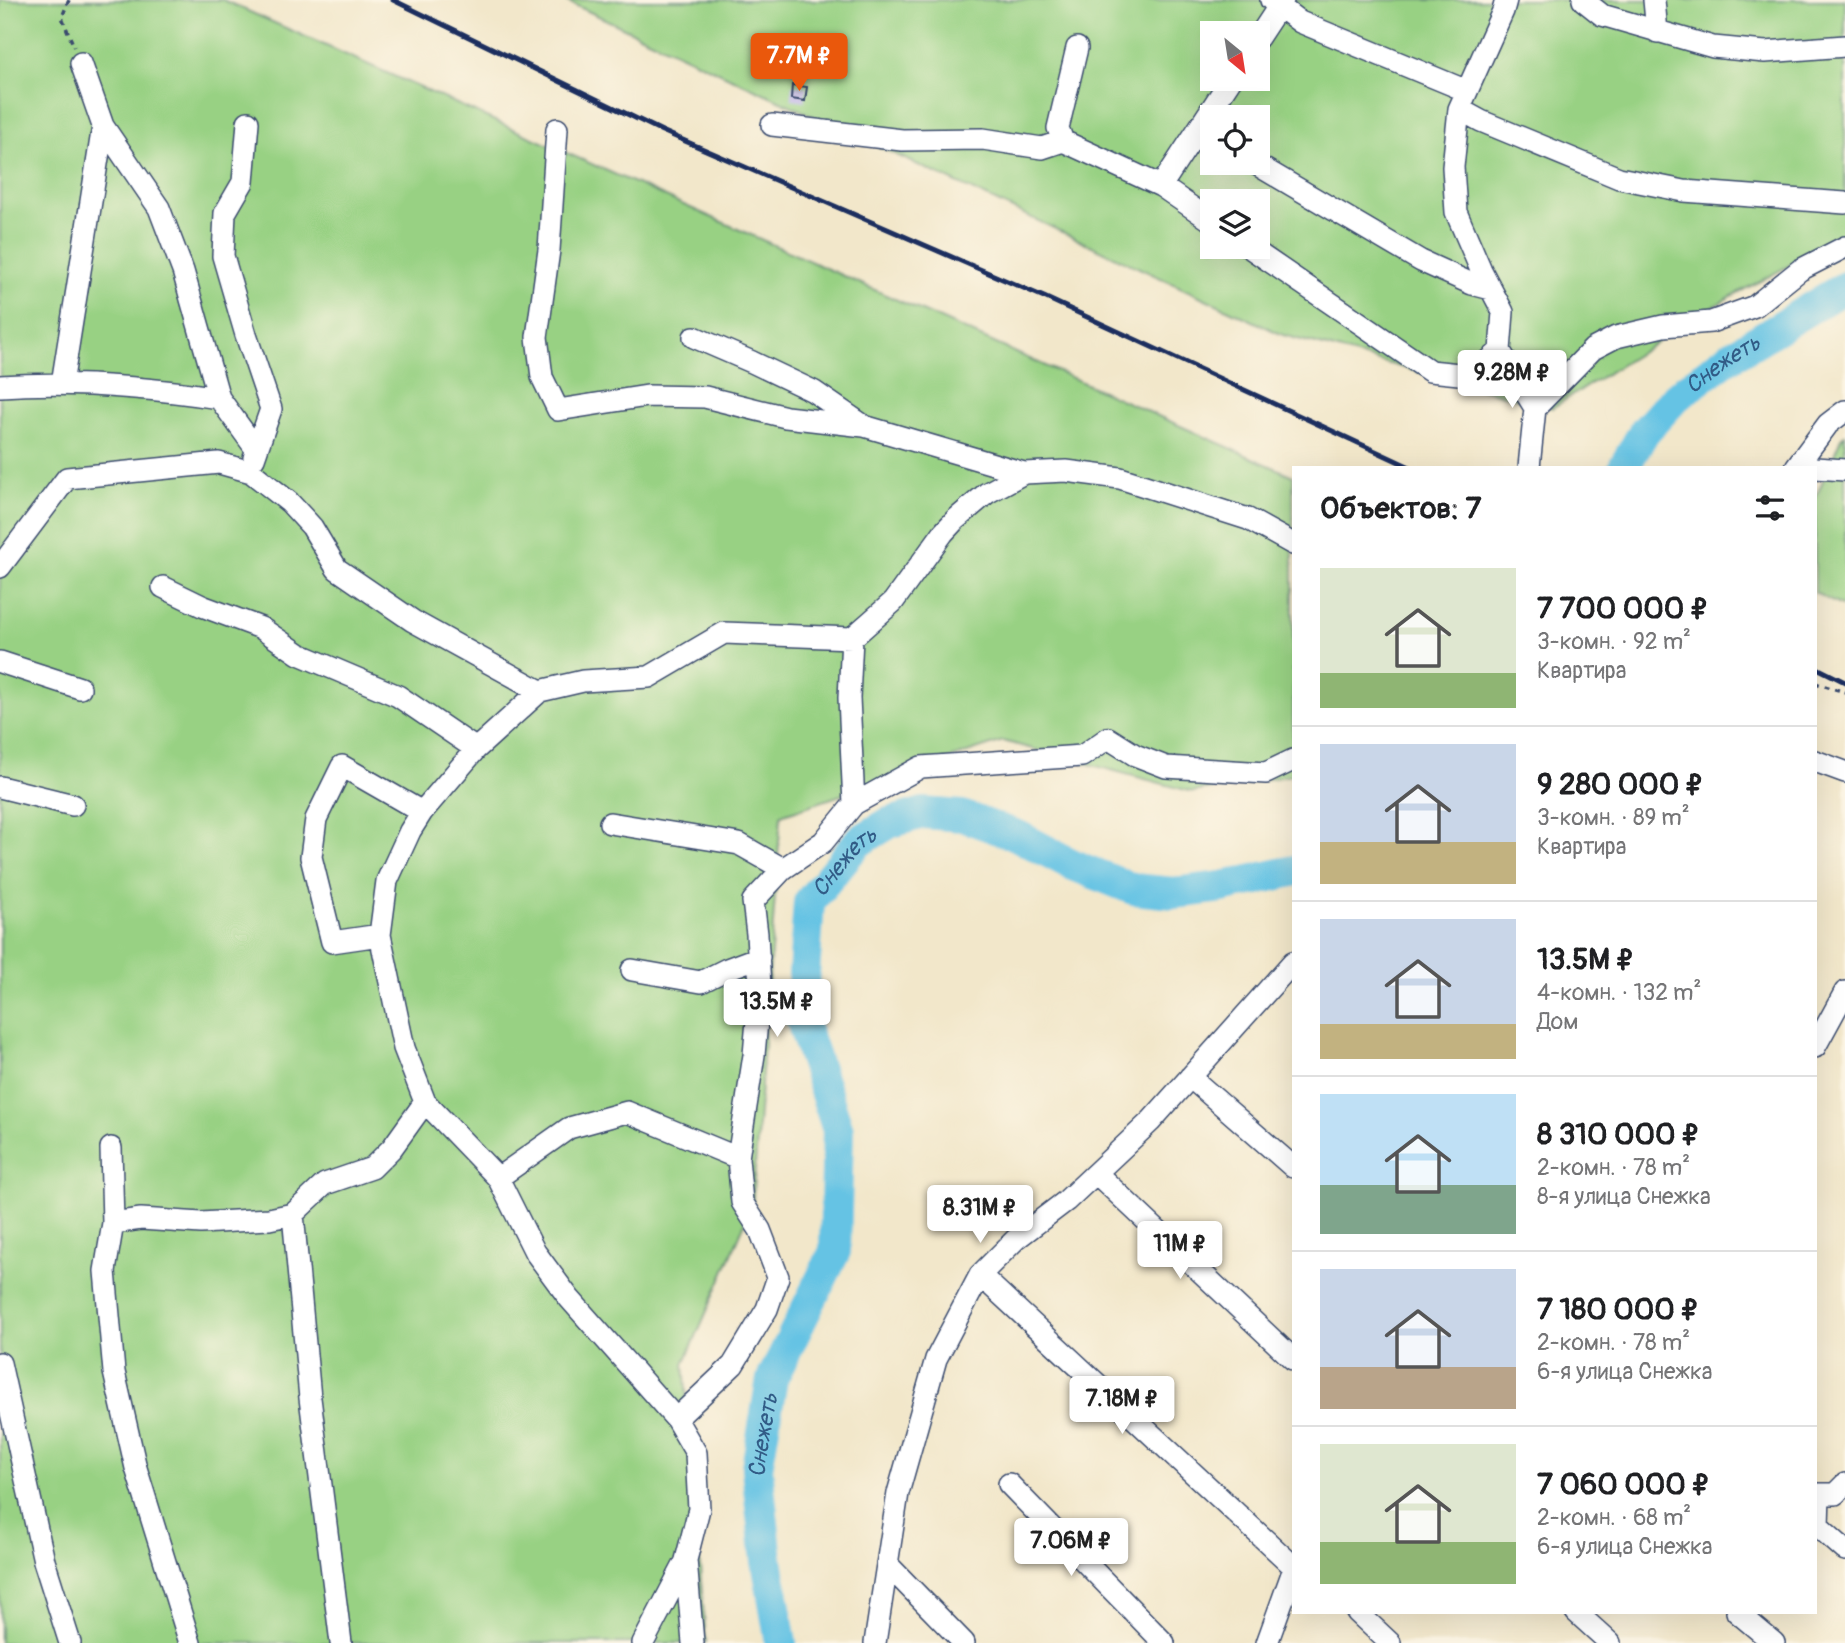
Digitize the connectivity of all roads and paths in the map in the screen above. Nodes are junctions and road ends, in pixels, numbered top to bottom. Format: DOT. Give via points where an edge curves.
graph roads {
  1 [pos="69,0"];
  2 [pos="1506,0"];
  3 [pos="1583,0"];
  4 [pos="1654,0"];
  5 [pos="1278,2"];
  6 [pos="1267,21"];
  7 [pos="1657,32"];
  8 [pos="1845,47"];
  9 [pos="1077,48"];
  10 [pos="81,64"];
  11 [pos="1463,100"];
  12 [pos="247,122"];
  13 [pos="772,125"];
  14 [pos="103,126"];
  15 [pos="557,129"];
  16 [pos="1200,140"];
  17 [pos="1063,141"];
  18 [pos="1270,172"];
  19 [pos="1161,186"];
  20 [pos="1845,204"];
  21 [pos="1200,213"];
  22 [pos="1845,247"];
  23 [pos="1267,259"];
  24 [pos="1491,289"];
  25 [pos="694,337"];
  26 [pos="1500,351"];
  27 [pos="62,384"];
  28 [pos="0,386"];
  29 [pos="219,398"];
  30 [pos="1535,408"];
  31 [pos="1845,411"];
  32 [pos="864,426"];
  33 [pos="256,449"];
  34 [pos="1530,466"];
  35 [pos="1799,466"];
  36 [pos="1817,468"];
  37 [pos="1845,470"];
  38 [pos="251,471"];
  39 [pos="1024,473"];
  40 [pos="1292,543"];
  41 [pos="0,567"];
  42 [pos="163,587"];
  43 [pos="852,638"];
  44 [pos="0,662"];
  45 [pos="1817,684"];
  46 [pos="80,688"];
  47 [pos="540,691"];
  48 [pos="1845,692"];
  49 [pos="476,749"];
  50 [pos="1292,760"];
  51 [pos="1817,762"];
  52 [pos="1845,772"];
  53 [pos="0,787"];
  54 [pos="854,804"];
  55 [pos="73,805"];
  56 [pos="422,812"];
  57 [pos="610,823"];
  58 [pos="783,869"];
  59 [pos="380,935"];
  60 [pos="758,957"];
  61 [pos="1292,963"];
  62 [pos="632,970"];
  63 [pos="1845,992"];
  64 [pos="1817,1043"];
  65 [pos="1190,1077"];
  66 [pos="425,1102"];
  67 [pos="111,1148"];
  68 [pos="738,1158"];
  69 [pos="1292,1166"];
  70 [pos="1096,1173"];
  71 [pos="498,1178"];
  72 [pos="293,1214"];
  73 [pos="113,1223"];
  74 [pos="980,1275"];
  75 [pos="1292,1358"];
  76 [pos="0,1363"];
  77 [pos="676,1419"];
  78 [pos="1009,1484"];
  79 [pos="1845,1484"];
  80 [pos="1817,1494"];
  81 [pos="1845,1550"];
  82 [pos="686,1560"];
  83 [pos="887,1564"];
  84 [pos="1292,1568"];
  85 [pos="1292,1572"];
  86 [pos="1359,1614"];
  87 [pos="1578,1614"];
  88 [pos="1739,1614"];
  89 [pos="70,1643"];
  90 [pos="190,1643"];
  91 [pos="341,1643"];
  92 [pos="643,1643"];
  93 [pos="693,1643"];
  94 [pos="875,1643"];
  95 [pos="964,1643"];
  96 [pos="1164,1643"];
  97 [pos="1267,1643"];
  98 [pos="1391,1643"];
  99 [pos="1610,1643"];
  100 [pos="1774,1643"];
  1 -- 10 [label="path" via="62,17"];
  2 -- 11 [label="street"];
  3 -- 7 [label="street" via="1602,15"];
  4 -- 7 [label="street"];
  5 -- 6 [label="street"];
  5 -- 11 [label="street" via="1300,22"];
  7 -- 8 [label="street" via="1713,47 1765,52"];
  9 -- 17 [label="street" via="1058,128"];
  10 -- 14 [label="street"];
  11 -- 20 [label="street" via="1481,121 1619,178 1684,191"];
  11 -- 24 [label="street" via="1453,167 1456,212"];
  12 -- 33 [label="street" via="243,182 225,213 223,256 271,409"];
  13 -- 17 [label="street" via="902,140 983,139 1042,148"];
  14 -- 27 [label="street"];
  14 -- 29 [label="street" via="159,208 183,271"];
  15 -- 32 [label="street" via="549,250 537,337 542,377 558,410 647,396 705,397 786,417"];
  16 -- 19 [label="street"];
  17 -- 19 [label="street"];
  18 -- 24 [label="street" via="1421,261"];
  19 -- 21 [label="street"];
  22 -- 30 [label="street" via="1800,270 1755,306 1711,322 1663,326 1616,337 1593,349"];
  23 -- 26 [label="street" via="1430,371 1459,374 1486,363"];
  24 -- 26 [label="street" via="1503,312"];
  25 -- 32 [label="street" via="813,391"];
  26 -- 30 [label="street"];
  27 -- 28 [label="street"];
  27 -- 29 [label="street"];
  29 -- 33 [label="street"];
  30 -- 34 [label="street"];
  31 -- 35 [label="street" via="1828,424"];
  32 -- 39 [label="street"];
  33 -- 38 [label="street"];
  36 -- 37 [label="street"];
  38 -- 41 [label="street" via="219,463 67,478"];
  38 -- 47 [label="street" via="312,527 337,569 413,621"];
  39 -- 40 [label="street" via="1066,471 1120,478 1248,519"];
  39 -- 43 [label="street" via="987,493 955,520 893,602"];
  42 -- 49 [label="street" via="261,628 299,654 398,696"];
  43 -- 47 [label="street" via="724,633 649,677 583,681"];
  43 -- 54 [label="street" via="849,698"];
  44 -- 46 [label="street"];
  45 -- 48 [label="path"];
  47 -- 49 [label="street"];
  49 -- 56 [label="street"];
  50 -- 54 [label="street" via="1266,773 1166,767 1108,738 1082,757 921,767"];
  51 -- 52 [label="street"];
  53 -- 55 [label="street"];
  54 -- 58 [label="street" via="823,842"];
  56 -- 59 [label="street" via="387,881"];
  56 -- 59 [label="street" via="342,766 316,819 311,857 332,942"];
  57 -- 58 [label="street" via="739,844"];
  58 -- 60 [label="street" via="752,901"];
  59 -- 66 [label="street" via="404,1048"];
  60 -- 62 [label="street" via="701,982"];
  60 -- 68 [label="street" via="754,1055"];
  61 -- 65 [label="street"];
  63 -- 64 [label="street"];
  65 -- 69 [label="street"];
  65 -- 70 [label="street"];
  66 -- 71 [label="street"];
  66 -- 72 [label="street" via="372,1168 325,1184"];
  67 -- 73 [label="street"];
  68 -- 71 [label="street" via="627,1112 569,1128"];
  68 -- 77 [label="street" via="742,1202 760,1230 778,1277 767,1309 733,1365"];
  70 -- 74 [label="street"];
  70 -- 75 [label="street"];
  71 -- 77 [label="street" via="535,1252 569,1298"];
  72 -- 73 [label="street" via="201,1223 141,1219"];
  72 -- 91 [label="street" via="310,1398"];
  73 -- 90 [label="street" via="105,1270 114,1372 135,1468"];
  74 -- 83 [label="street" via="936,1359 898,1493"];
  74 -- 84 [label="street"];
  76 -- 89 [label="street" via="44,1561"];
  77 -- 82 [label="street" via="696,1453 699,1509"];
  78 -- 96 [label="street"];
  79 -- 80 [label="street" via="1835,1494"];
  80 -- 81 [label="street" via="1818,1526"];
  82 -- 92 [label="street"];
  82 -- 93 [label="street"];
  83 -- 94 [label="street"];
  83 -- 95 [label="street"];
  85 -- 97 [label="street"];
  86 -- 98 [label="street"];
  87 -- 99 [label="street"];
  88 -- 100 [label="street"];
}
